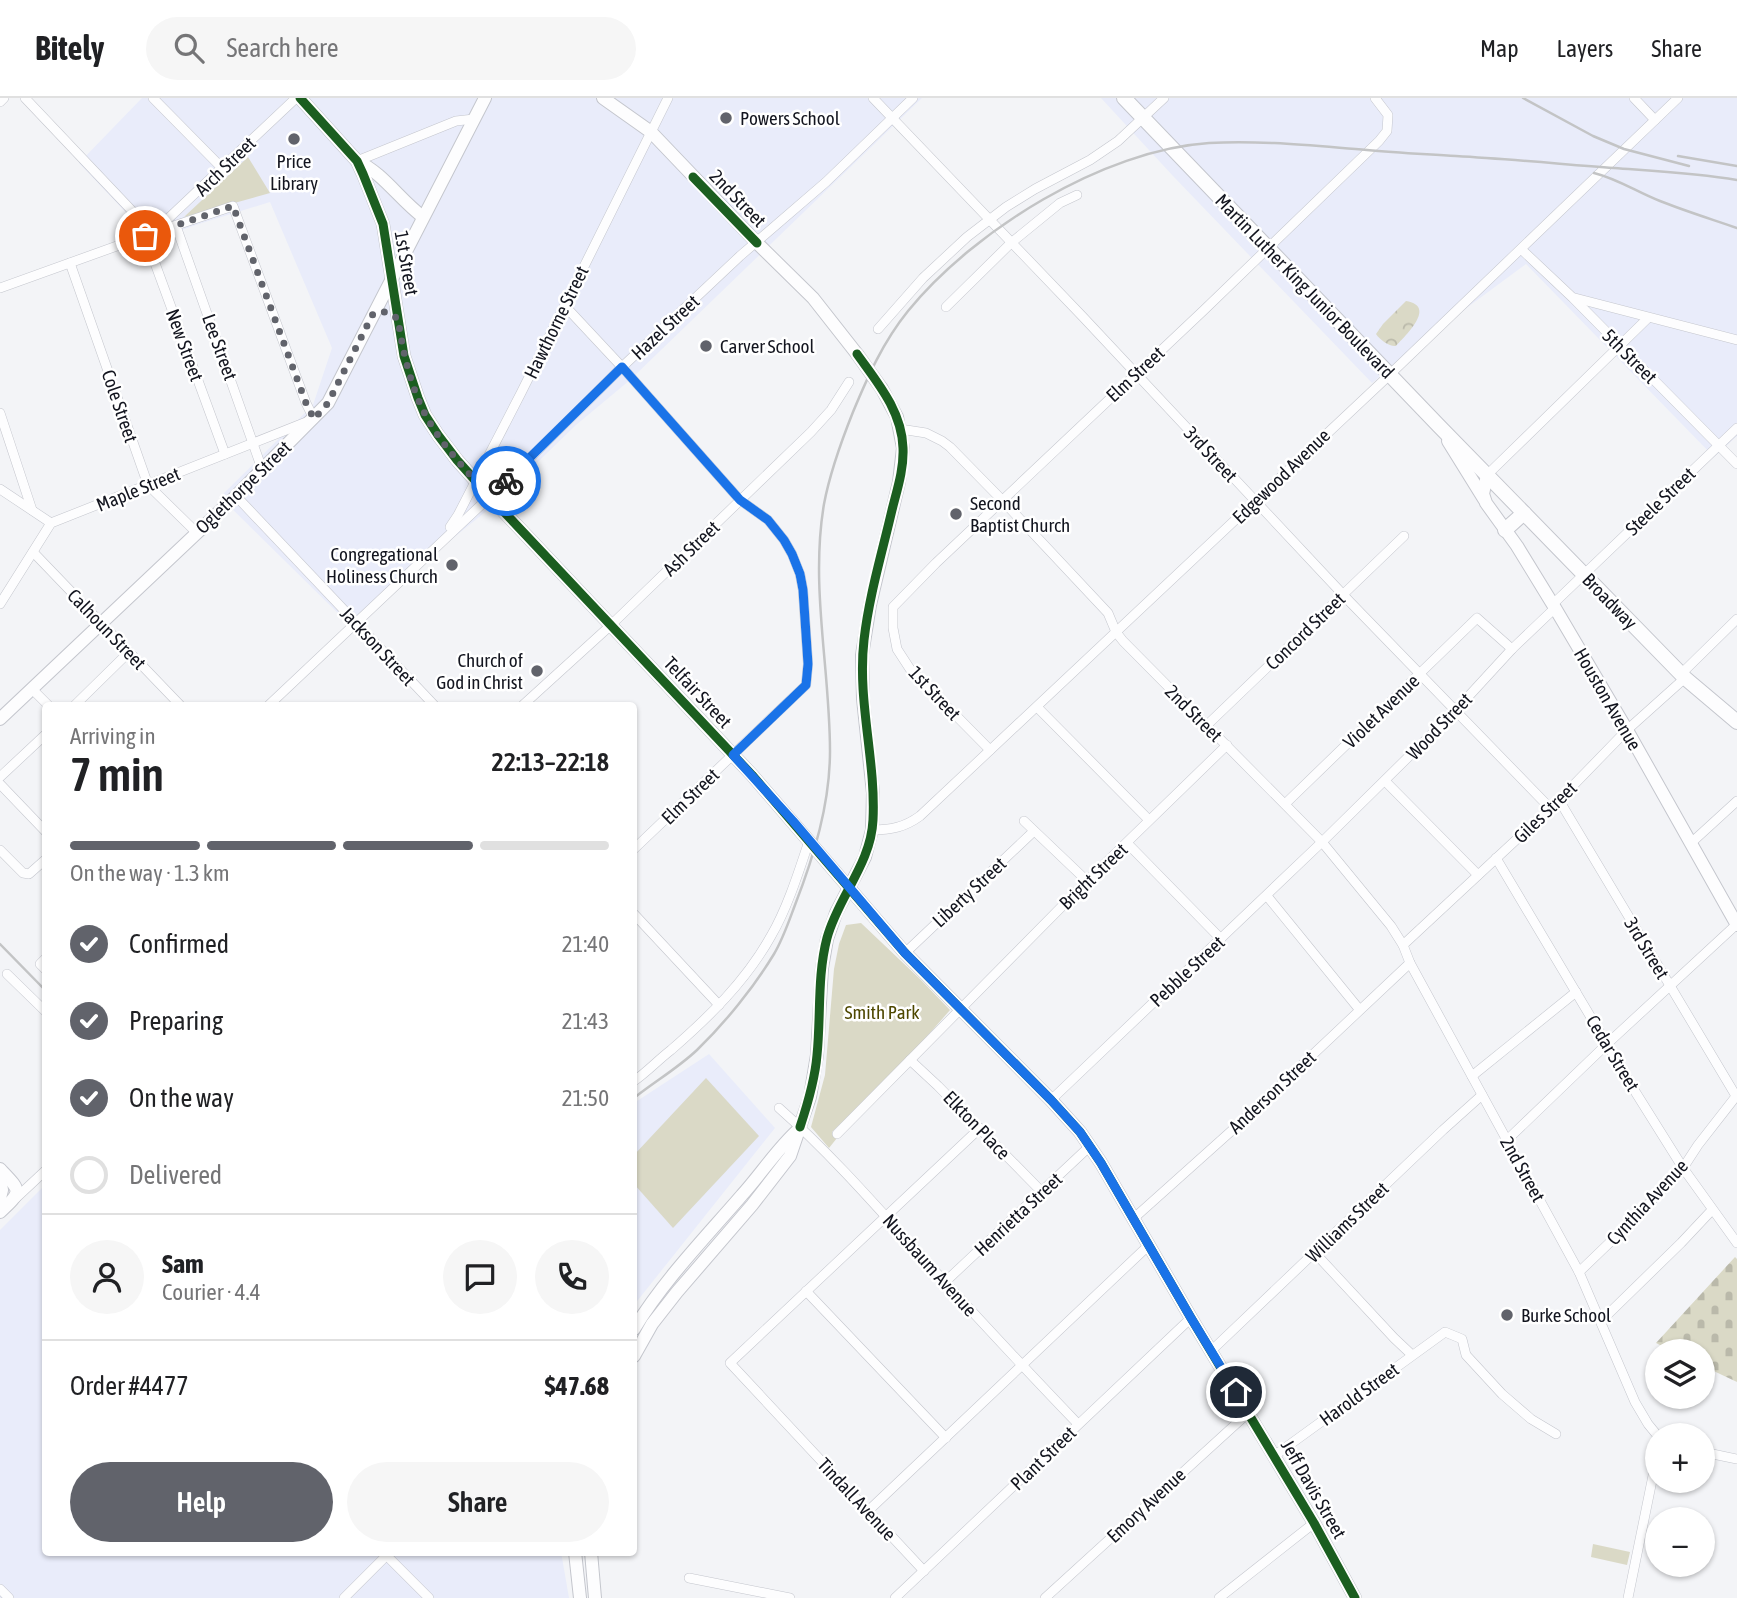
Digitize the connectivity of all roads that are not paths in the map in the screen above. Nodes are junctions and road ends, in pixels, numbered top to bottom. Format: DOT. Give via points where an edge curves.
graph roads {
  1 [pos="4,98"];
  2 [pos="25,98"];
  3 [pos="153,98"];
  4 [pos="298,98"];
  5 [pos="485,98"];
  6 [pos="603,98"];
  7 [pos="668,98"];
  8 [pos="873,98"];
  9 [pos="913,98"];
  10 [pos="1125,98"];
  11 [pos="1164,98"];
  12 [pos="1375,98"];
  13 [pos="1634,98"];
  14 [pos="1678,98"];
  15 [pos="0,102"];
  16 [pos="893,118"];
  17 [pos="1143,118"];
  18 [pos="474,119"];
  19 [pos="1655,120"];
  20 [pos="651,132"];
  21 [pos="357,161"];
  22 [pos="222,168"];
  23 [pos="1076,195"];
  24 [pos="423,217"];
  25 [pos="990,219"];
  26 [pos="176,226"];
  27 [pos="149,234"];
  28 [pos="757,243"];
  29 [pos="1011,243"];
  30 [pos="1268,247"];
  31 [pos="1521,249"];
  32 [pos="70,263"];
  33 [pos="392,276"];
  34 [pos="0,288"];
  35 [pos="1573,298"];
  36 [pos="565,306"];
  37 [pos="946,307"];
  38 [pos="373,314"];
  39 [pos="1648,318"];
  40 [pos="398,319"];
  41 [pos="878,330"];
  42 [pos="1737,340"];
  43 [pos="1620,345"];
  44 [pos="622,367"];
  45 [pos="1136,373"];
  46 [pos="1389,373"];
  47 [pos="849,382"];
  48 [pos="0,413"];
  49 [pos="314,419"];
  50 [pos="1439,426"];
  51 [pos="1737,428"];
  52 [pos="900,429"];
  53 [pos="254,443"];
  54 [pos="1718,445"];
  55 [pos="225,454"];
  56 [pos="1737,464"];
  57 [pos="262,468"];
  58 [pos="1486,475"];
  59 [pos="476,481"];
  60 [pos="148,485"];
  61 [pos="0,489"];
  62 [pos="236,496"];
  63 [pos="490,497"];
  64 [pos="740,500"];
  65 [pos="1002,500"];
  66 [pos="1255,501"];
  67 [pos="1486,503"];
  68 [pos="32,510"];
  69 [pos="1524,513"];
  70 [pos="51,523"];
  71 [pos="1505,530"];
  72 [pos="196,532"];
  73 [pos="1404,536"];
  74 [pos="439,543"];
  75 [pos="33,552"];
  76 [pos="1583,574"];
  77 [pos="1342,594"];
  78 [pos="0,604"];
  79 [pos="1554,606"];
  80 [pos="1737,619"];
  81 [pos="101,622"];
  82 [pos="356,622"];
  83 [pos="611,625"];
  84 [pos="892,628"];
  85 [pos="1116,632"];
  86 [pos="1512,649"];
  87 [pos="129,652"];
  88 [pos="1420,673"];
  89 [pos="1683,676"];
  90 [pos="32,689"];
  91 [pos="45,702"];
  92 [pos="78,702"];
  93 [pos="177,702"];
  94 [pos="272,702"];
  95 [pos="431,702"];
  96 [pos="526,702"];
  97 [pos="1037,707"];
  98 [pos="1455,711"];
  99 [pos="0,719"];
  100 [pos="1737,722"];
  101 [pos="1206,726"];
  102 [pos="1627,730"];
  103 [pos="42,738"];
  104 [pos="1227,746"];
  105 [pos="990,750"];
  106 [pos="733,755"];
  107 [pos="0,777"];
  108 [pos="1385,780"];
  109 [pos="0,784"];
  110 [pos="1559,800"];
  111 [pos="1737,801"];
  112 [pos="1285,804"];
  113 [pos="1550,808"];
  114 [pos="1149,820"];
  115 [pos="1024,821"];
  116 [pos="42,828"];
  117 [pos="872,830"];
  118 [pos="1034,831"];
  119 [pos="809,841"];
  120 [pos="1322,842"];
  121 [pos="1127,843"];
  122 [pos="1691,843"];
  123 [pos="637,846"];
  124 [pos="0,850"];
  125 [pos="1496,858"];
  126 [pos="42,863"];
  127 [pos="1478,875"];
  128 [pos="1087,881"];
  129 [pos="849,888"];
  130 [pos="1266,896"];
  131 [pos="637,917"];
  132 [pos="1737,924"];
  133 [pos="1221,939"];
  134 [pos="1403,945"];
  135 [pos="905,953"];
  136 [pos="1410,963"];
  137 [pos="7,974"];
  138 [pos="1670,985"];
  139 [pos="1576,992"];
  140 [pos="719,1005"];
  141 [pos="42,1008"];
  142 [pos="961,1008"];
  143 [pos="1359,1009"];
  144 [pos="1607,1044"];
  145 [pos="910,1060"];
  146 [pos="1472,1076"];
  147 [pos="637,1078"];
  148 [pos="1482,1095"];
  149 [pos="1737,1096"];
  150 [pos="1051,1100"];
  151 [pos="779,1108"];
  152 [pos="800,1127"];
  153 [pos="980,1128"];
  154 [pos="837,1134"];
  155 [pos="1507,1140"];
  156 [pos="1090,1146"];
  157 [pos="1683,1168"];
  158 [pos="0,1169"];
  159 [pos="42,1174"];
  160 [pos="0,1178"];
  161 [pos="1041,1191"];
  162 [pos="0,1198"];
  163 [pos="16,1198"];
  164 [pos="1713,1210"];
  165 [pos="0,1212"];
  166 [pos="885,1215"];
  167 [pos="1133,1219"];
  168 [pos="1737,1243"];
  169 [pos="1149,1245"];
  170 [pos="1315,1253"];
  171 [pos="1579,1272"];
  172 [pos="945,1282"];
  173 [pos="806,1291"];
  174 [pos="1191,1318"];
  175 [pos="1601,1321"];
  176 [pos="637,1324"];
  177 [pos="637,1351"];
  178 [pos="1211,1351"];
  179 [pos="1412,1355"];
  180 [pos="1022,1366"];
  181 [pos="1248,1413"];
  182 [pos="1647,1423"];
  183 [pos="1077,1424"];
  184 [pos="1556,1434"];
  185 [pos="946,1438"];
  186 [pos="1715,1454"];
  187 [pos="1274,1456"];
  188 [pos="1737,1459"];
  189 [pos="1649,1493"];
  190 [pos="868,1511"];
  191 [pos="1314,1523"];
  192 [pos="383,1556"];
  193 [pos="389,1556"];
  194 [pos="575,1556"];
  195 [pos="590,1556"];
  196 [pos="924,1571"];
  197 [pos="688,1578"];
  198 [pos="0,1589"];
  199 [pos="9,1598"];
  200 [pos="344,1598"];
  201 [pos="429,1598"];
  202 [pos="580,1598"];
  203 [pos="595,1598"];
  204 [pos="790,1598"];
  205 [pos="895,1598"];
  206 [pos="1045,1598"];
  207 [pos="1219,1598"];
  208 [pos="1355,1598"];
  209 [pos="1628,1598"];
  1 -- 15 [label="street"];
  2 -- 27 [label="street, New Street"];
  3 -- 22 [label="street"];
  4 -- 21 [label="street, 1st Street"];
  4 -- 22 [label="street, Arch Street"];
  5 -- 18 [label="street, Oglethorpe Street"];
  6 -- 20 [label="street, 2nd Street"];
  7 -- 20 [label="street, Hawthorne Street"];
  8 -- 16 [label="street, 3rd Street"];
  9 -- 16 [label="street, Hazel Street"];
  10 -- 17 [label="main road, Martin Luther King Junior Boulevard"];
  11 -- 17 [label="street"];
  12 -- 30 [label="street, Elm Street" via="1388,115 1387,131"];
  13 -- 19 [label="street"];
  14 -- 19 [label="street, Edgewood Avenue"];
  16 -- 25 [label="street, 3rd Street"];
  16 -- 28 [label="street, Hazel Street"];
  17 -- 25 [label="street" via="1103,152"];
  17 -- 30 [label="main road, Martin Luther King Junior Boulevard"];
  18 -- 21 [label="street" via="456,121"];
  18 -- 24 [label="street, Oglethorpe Street"];
  19 -- 31 [label="street, Edgewood Avenue"];
  20 -- 28 [label="street, 2nd Street"];
  20 -- 36 [label="street, Hawthorne Street"];
  21 -- 24 [label="street" via="369,166"];
  21 -- 33 [label="street, 1st Street" via="383,224"];
  22 -- 27 [label="street, Arch Street"];
  23 -- 29 [label="street"];
  24 -- 33 [label="street, Oglethorpe Street"];
  25 -- 29 [label="street, 3rd Street"];
  25 -- 41 [label="street" via="941,260"];
  26 -- 27 [label="street"];
  26 -- 49 [label="street" via="233,206"];
  26 -- 53 [label="street, Lee Street"];
  27 -- 32 [label="street"];
  27 -- 55 [label="street, New Street"];
  28 -- 44 [label="street, Hazel Street"];
  28 -- 52 [label="street, 2nd Street, bridge" via="813,298 857,354 882,388"];
  29 -- 37 [label="street"];
  29 -- 45 [label="street, 3rd Street"];
  30 -- 45 [label="street, Elm Street"];
  30 -- 46 [label="main road, Martin Luther King Junior Boulevard"];
  31 -- 35 [label="street, 5th Street"];
  31 -- 46 [label="street, Edgewood Avenue"];
  32 -- 34 [label="street"];
  32 -- 60 [label="street, Cole Street"];
  33 -- 38 [label="street, Oglethorpe Street"];
  33 -- 40 [label="street, 1st Street"];
  35 -- 39 [label="street"];
  35 -- 43 [label="street, 5th Street"];
  36 -- 44 [label="street"];
  36 -- 59 [label="street, Hawthorne Street"];
  38 -- 40 [label="street" via="385,312"];
  38 -- 49 [label="street, Oglethorpe Street" via="328,403"];
  39 -- 42 [label="street"];
  39 -- 43 [label="street"];
  40 -- 59 [label="street, 1st Street" via="408,371 425,415"];
  43 -- 54 [label="street, 5th Street"];
  43 -- 58 [label="street"];
  44 -- 63 [label="street, Hazel Street"];
  44 -- 64 [label="street"];
  45 -- 65 [label="street, Elm Street"];
  45 -- 66 [label="street, 3rd Street"];
  46 -- 50 [label="main road, Martin Luther King Junior Boulevard"];
  46 -- 66 [label="street, Edgewood Avenue"];
  47 -- 64 [label="street, Ash Street" via="824,419"];
  48 -- 68 [label="street"];
  49 -- 53 [label="street, Maple Street"];
  49 -- 57 [label="street, Oglethorpe Street"];
  50 -- 58 [label="main road, Martin Luther King Junior Boulevard"];
  50 -- 67 [label="street, Houston Avenue"];
  51 -- 54 [label="street, Steele Street"];
  52 -- 65 [label="street, 2nd Street" via="942,441"];
  52 -- 117 [label="street" via="901,471 862,655"];
  53 -- 55 [label="street, Maple Street"];
  53 -- 57 [label="street, Lee Street"];
  54 -- 56 [label="street, 5th Street"];
  54 -- 76 [label="street, Steele Street"];
  55 -- 60 [label="street, Maple Street"];
  57 -- 62 [label="street, Oglethorpe Street"];
  58 -- 67 [label="street"];
  58 -- 69 [label="main road, Broadway"];
  59 -- 63 [label="street, Telfair Street"];
  59 -- 74 [label="street, Hawthorne Street"];
  60 -- 70 [label="street, Maple Street"];
  60 -- 72 [label="street, Cole Street"];
  61 -- 68 [label="street"];
  62 -- 72 [label="street, Oglethorpe Street"];
  62 -- 82 [label="street, Jackson Street"];
  63 -- 74 [label="street, Hazel Street"];
  63 -- 83 [label="street, Telfair Street"];
  64 -- 83 [label="street, Ash Street"];
  64 -- 106 [label="street, Elm Street" via="768,520 792,554 803,590 808,664 806,685"];
  65 -- 84 [label="street, Elm Street" via="903,595 894,607"];
  65 -- 85 [label="street, 2nd Street" via="1108,613"];
  66 -- 77 [label="street, 3rd Street"];
  66 -- 85 [label="street, Edgewood Avenue"];
  67 -- 71 [label="street, Houston Avenue"];
  68 -- 70 [label="street"];
  69 -- 71 [label="main road"];
  69 -- 76 [label="main road, Broadway"];
  70 -- 75 [label="street"];
  71 -- 79 [label="street, Houston Avenue"];
  72 -- 81 [label="street, Oglethorpe Street"];
  73 -- 77 [label="street, Concord Street"];
  74 -- 82 [label="street, Hazel Street"];
  75 -- 78 [label="street"];
  75 -- 81 [label="street, Calhoun Street"];
  76 -- 79 [label="street, Wood Street"];
  76 -- 89 [label="main road, Broadway"];
  77 -- 88 [label="street, 3rd Street"];
  77 -- 101 [label="street, Concord Street"];
  79 -- 86 [label="street, Wood Street"];
  79 -- 102 [label="street, Houston Avenue"];
  80 -- 89 [label="street, Giles Street"];
  81 -- 87 [label="street, Calhoun Street"];
  81 -- 90 [label="street, Oglethorpe Street"];
  82 -- 94 [label="street, Hazel Street"];
  82 -- 95 [label="street, Jackson Street"];
  83 -- 96 [label="street, Ash Street"];
  83 -- 106 [label="street, Telfair Street"];
  84 -- 105 [label="street, 1st Street" via="897,649 911,669"];
  85 -- 97 [label="street, Edgewood Avenue"];
  85 -- 101 [label="street, 2nd Street"];
  86 -- 88 [label="street, Violet Avenue" via="1477,618"];
  86 -- 98 [label="street, Wood Street"];
  87 -- 92 [label="street"];
  87 -- 93 [label="street, Calhoun Street"];
  88 -- 98 [label="street, 3rd Street"];
  88 -- 112 [label="street, Violet Avenue"];
  89 -- 100 [label="main road, Broadway"];
  89 -- 102 [label="street, Giles Street"];
  90 -- 91 [label="street"];
  90 -- 99 [label="street, Oglethorpe Street"];
  97 -- 105 [label="street, Edgewood Avenue"];
  97 -- 114 [label="street"];
  98 -- 108 [label="street, Wood Street"];
  98 -- 113 [label="street, 3rd Street"];
  101 -- 104 [label="street, 2nd Street"];
  102 -- 110 [label="street, Giles Street"];
  102 -- 122 [label="street, Houston Avenue"];
  103 -- 107 [label="street"];
  104 -- 112 [label="street, 2nd Street"];
  104 -- 114 [label="street, Bright Street"];
  105 -- 117 [label="street, Edgewood Avenue" via="911,823"];
  106 -- 119 [label="street, Telfair Street"];
  106 -- 123 [label="street, Elm Street"];
  108 -- 120 [label="street, Wood Street"];
  108 -- 127 [label="street"];
  109 -- 116 [label="street"];
  110 -- 113 [label="street, Giles Street"];
  110 -- 138 [label="street, 3rd Street"];
  111 -- 122 [label="street"];
  112 -- 120 [label="street, 2nd Street"];
  113 -- 125 [label="street, Giles Street"];
  114 -- 121 [label="street, Bright Street"];
  115 -- 118 [label="street"];
  117 -- 129 [label="street"];
  118 -- 128 [label="street"];
  118 -- 135 [label="street, Liberty Street"];
  119 -- 129 [label="street, Telfair Street"];
  119 -- 140 [label="street" via="771,937"];
  120 -- 130 [label="street, Pebble Street"];
  120 -- 134 [label="street, 2nd Street"];
  121 -- 128 [label="street, Bright Street"];
  121 -- 133 [label="street"];
  122 -- 132 [label="street, Houston Avenue"];
  124 -- 126 [label="street" via="23,873 29,874"];
  125 -- 127 [label="street, Giles Street"];
  125 -- 139 [label="street, Cedar Street"];
  127 -- 134 [label="street, Giles Street"];
  128 -- 142 [label="street, Bright Street"];
  129 -- 135 [label="street, Telfair Street"];
  129 -- 152 [label="street" via="827,939 816,1066"];
  130 -- 133 [label="street, Pebble Street"];
  130 -- 143 [label="street"];
  131 -- 140 [label="street"];
  132 -- 138 [label="street"];
  133 -- 150 [label="street, Pebble Street"];
  134 -- 136 [label="street, 2nd Street"];
  135 -- 142 [label="street, Telfair Street"];
  136 -- 143 [label="street, Anderson Street"];
  136 -- 146 [label="street, 2nd Street"];
  137 -- 141 [label="street"];
  138 -- 144 [label="street"];
  138 -- 149 [label="street, 3rd Street"];
  139 -- 144 [label="street, Cedar Street"];
  139 -- 146 [label="street"];
  140 -- 147 [label="street"];
  142 -- 145 [label="street, Bright Street"];
  142 -- 150 [label="street, Telfair Street"];
  143 -- 167 [label="street, Anderson Street"];
  144 -- 155 [label="street"];
  144 -- 157 [label="street, Cedar Street"];
  145 -- 153 [label="street, Elkton Place"];
  145 -- 154 [label="street, Bright Street"];
  146 -- 148 [label="street, 2nd Street"];
  148 -- 155 [label="street, 2nd Street"];
  148 -- 170 [label="street, Williams Street"];
  149 -- 157 [label="street, Cynthia Avenue"];
  150 -- 156 [label="street, Telfair Street"];
  151 -- 152 [label="street, Nussbaum Avenue"];
  152 -- 166 [label="street, Nussbaum Avenue"];
  152 -- 176 [label="street" via="664,1284"];
  152 -- 177 [label="street" via="790,1156 677,1292"];
  153 -- 161 [label="street, Elkton Place"];
  153 -- 166 [label="street"];
  155 -- 171 [label="street, 2nd Street"];
  156 -- 161 [label="street, Henrietta Street"];
  156 -- 167 [label="street, Telfair Street"];
  157 -- 164 [label="street, Cedar Street"];
  157 -- 171 [label="street, Cynthia Avenue"];
  158 -- 163 [label="street" via="16,1186"];
  159 -- 163 [label="street"];
  160 -- 162 [label="street"];
  161 -- 172 [label="street, Henrietta Street"];
  163 -- 165 [label="street"];
  164 -- 168 [label="street, Cedar Street"];
  164 -- 175 [label="street"];
  166 -- 172 [label="street, Nussbaum Avenue"];
  166 -- 173 [label="street"];
  167 -- 169 [label="street, Jeff Davis Street"];
  169 -- 174 [label="street, Jeff Davis Street"];
  169 -- 180 [label="street"];
  170 -- 178 [label="street, Williams Street"];
  170 -- 179 [label="street"];
  171 -- 175 [label="street, 2nd Street"];
  172 -- 180 [label="street, Nussbaum Avenue"];
  173 -- 185 [label="street"];
  173 -- 190 [label="street, Tindall Avenue" via="730,1363"];
  174 -- 178 [label="street, Jeff Davis Street"];
  174 -- 183 [label="street, Plant Street"];
  175 -- 182 [label="street, 2nd Street"];
  178 -- 181 [label="street, Jeff Davis Street"];
  179 -- 184 [label="street, Harold Street" via="1444,1332 1462,1339 1466,1355 1502,1394"];
  179 -- 187 [label="street, Harold Street"];
  180 -- 183 [label="street, Nussbaum Avenue"];
  180 -- 185 [label="street"];
  181 -- 187 [label="street, Jeff Davis Street"];
  181 -- 206 [label="street, Emory Avenue"];
  183 -- 196 [label="street, Plant Street"];
  185 -- 190 [label="street"];
  186 -- 188 [label="street"];
  187 -- 191 [label="street, Jeff Davis Street"];
  189 -- 209 [label="street"];
  190 -- 196 [label="street, Tindall Avenue"];
  191 -- 207 [label="street"];
  191 -- 208 [label="street, Jeff Davis Street"];
  192 -- 200 [label="street"];
  193 -- 201 [label="street"];
  194 -- 202 [label="street"];
  195 -- 203 [label="street"];
  196 -- 205 [label="street, Plant Street"];
  197 -- 204 [label="street"];
  198 -- 199 [label="street"];
}
